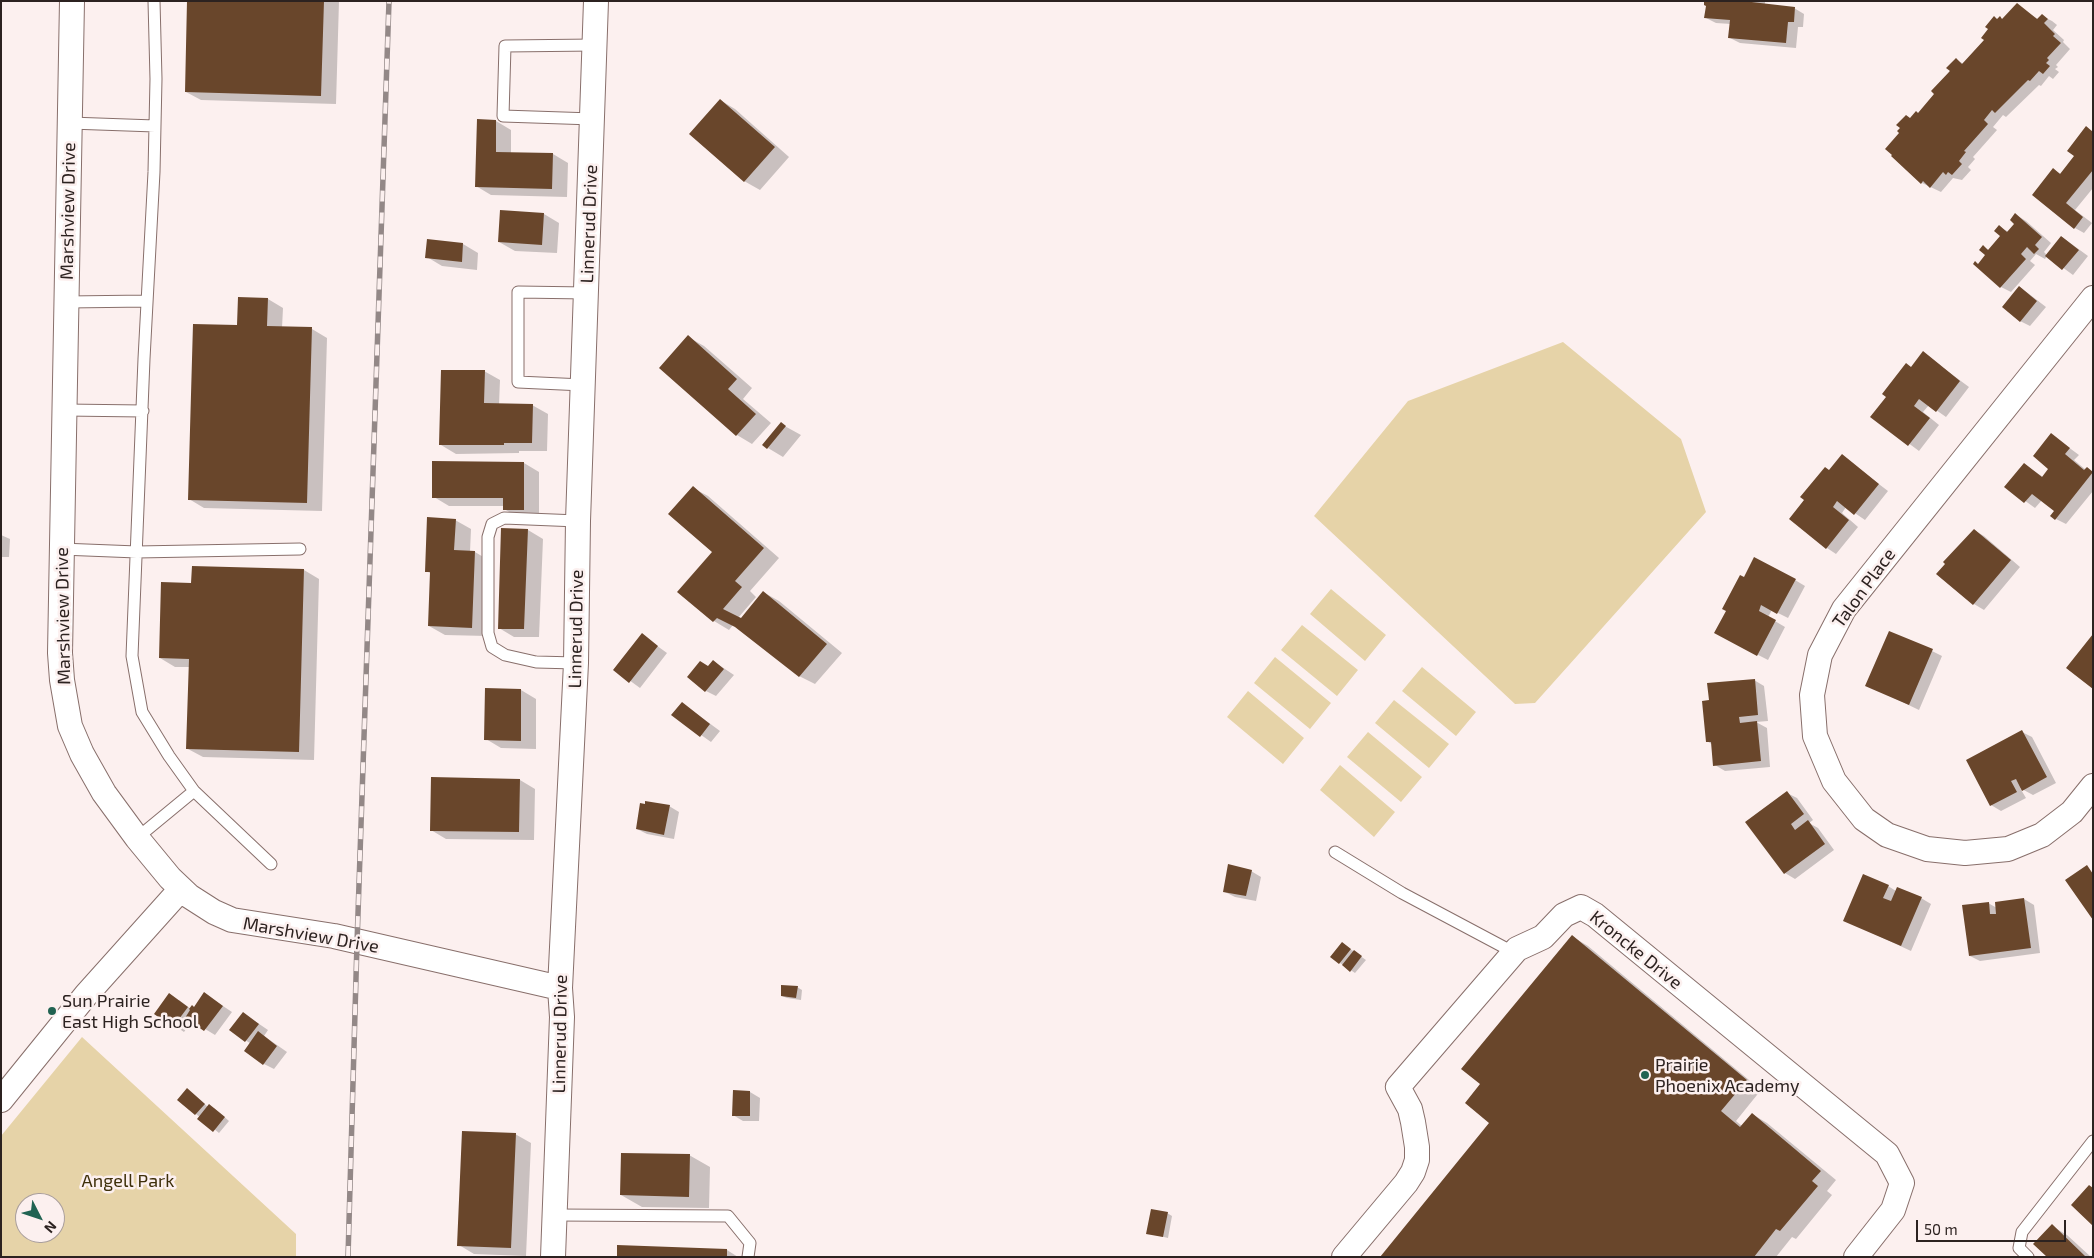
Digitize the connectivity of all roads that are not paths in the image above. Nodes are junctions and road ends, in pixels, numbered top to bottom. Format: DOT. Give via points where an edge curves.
graph roads {
  1 [pos="72,1"];
  2 [pos="154,1"];
  3 [pos="596,1"];
  4 [pos="595,45"];
  5 [pos="593,119"];
  6 [pos="70,122"];
  7 [pos="155,126"];
  8 [pos="587,293"];
  9 [pos="2093,298"];
  10 [pos="147,300"];
  11 [pos="67,302"];
  12 [pos="583,385"];
  13 [pos="65,410"];
  14 [pos="143,411"];
  15 [pos="578,522"];
  16 [pos="61,549"];
  17 [pos="300,549"];
  18 [pos="137,552"];
  19 [pos="576,663"];
  20 [pos="2093,786"];
  21 [pos="194,791"];
  22 [pos="137,838"];
  23 [pos="1335,852"];
  24 [pos="271,864"];
  25 [pos="181,889"];
  26 [pos="1513,952"];
  27 [pos="560,988"];
  28 [pos="1,1100"];
  29 [pos="2093,1141"];
  30 [pos="555,1215"];
  31 [pos="1860,1255"];
  32 [pos="553,1257"];
  33 [pos="748,1257"];
  34 [pos="1344,1257"];
  35 [pos="2028,1257"];
  1 -- 6 [label="street, Marshview Drive"];
  2 -- 7 [label="lane"];
  3 -- 4 [label="street, Linnerud Drive"];
  4 -- 5 [label="street, Linnerud Drive"];
  4 -- 5 [label="lane" via="505,46 503,116"];
  5 -- 8 [label="street, Linnerud Drive"];
  6 -- 7 [label="lane"];
  6 -- 11 [label="street, Marshview Drive"];
  7 -- 10 [label="lane"];
  8 -- 12 [label="street, Linnerud Drive"];
  8 -- 12 [label="lane" via="518,292 518,382"];
  9 -- 20 [label="street, Talon Place" via="1844,610 1820,655 1812,695 1815,736 1834,781 1864,819 1887,835 1926,849 1966,853 2008,849 2042,835 2072,812"];
  10 -- 11 [label="lane"];
  10 -- 14 [label="lane"];
  11 -- 13 [label="street, Marshview Drive"];
  12 -- 15 [label="street, Linnerud Drive"];
  13 -- 14 [label="lane"];
  13 -- 16 [label="street, Marshview Drive"];
  14 -- 18 [label="lane"];
  15 -- 19 [label="street, Linnerud Drive"];
  15 -- 19 [label="lane" via="504,518 492,524 488,537 488,633 492,647 505,655 536,662"];
  16 -- 18 [label="lane"];
  16 -- 22 [label="street, Marshview Drive" via="60,653 70,726 104,793"];
  17 -- 18 [label="lane"];
  18 -- 21 [label="lane" via="132,656 142,712"];
  19 -- 27 [label="street, Linnerud Drive"];
  21 -- 22 [label="lane"];
  21 -- 24 [label="lane"];
  22 -- 25 [label="street, Marshview Drive"];
  23 -- 26 [label="lane" via="1402,893"];
  25 -- 27 [label="street, Marshview Drive" via="232,920 334,936"];
  25 -- 28 [label="street" via="86,995"];
  26 -- 31 [label="street, Kroncke Drive" via="1543,937 1569,911 1581,907 1588,910 1886,1154 1902,1183 1893,1210"];
  26 -- 34 [label="street, Kroncke Drive" via="1398,1087 1410,1109 1417,1160 1406,1183"];
  27 -- 30 [label="street, Linnerud Drive" via="562,1018"];
  29 -- 35 [label="lane" via="2022,1232 2019,1248"];
  30 -- 32 [label="street, Linnerud Drive"];
  30 -- 33 [label="lane" via="728,1216 750,1243"];
}
